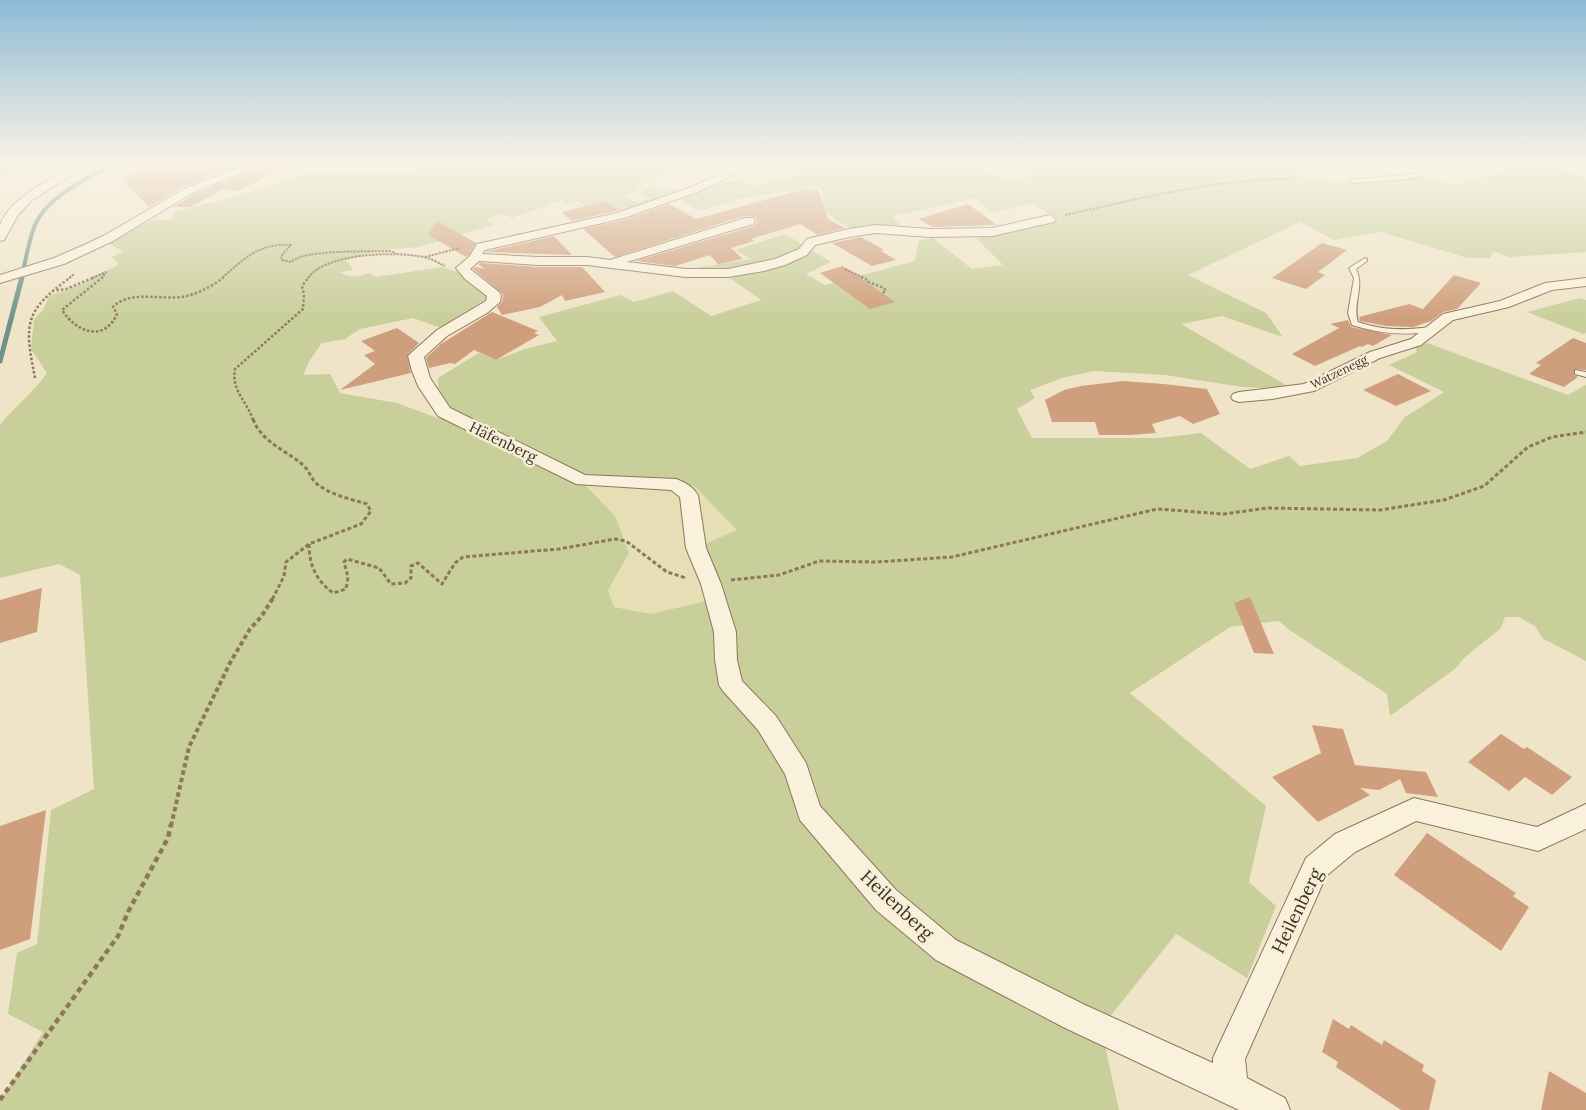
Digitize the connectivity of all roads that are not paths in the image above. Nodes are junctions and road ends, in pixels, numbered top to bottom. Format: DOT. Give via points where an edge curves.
graph roads {
  1 [pos="11,216"];
  2 [pos="146,216"];
  3 [pos="621,216"];
  4 [pos="1050,219"];
  5 [pos="749,221"];
  6 [pos="0,237"];
  7 [pos="478,252"];
  8 [pos="1365,260"];
  9 [pos="607,263"];
  10 [pos="3,278"];
  11 [pos="1586,282"];
  12 [pos="1432,329"];
  13 [pos="1239,397"];
  14 [pos="711,584"];
  15 [pos="1586,816"];
  16 [pos="1231,1088"];
  17 [pos="1273,1110"];
  1 -- 6 [label="street"];
  2 -- 10 [label="street" via="74,254"];
  3 -- 7 [label="street"];
  4 -- 9 [label="street" via="992,232 930,233 876,229 849,233 811,242 803,252 780,262 728,273"];
  5 -- 9 [label="street"];
  7 -- 9 [label="street" via="538,261"];
  7 -- 14 [label="street, Häfenberg" via="463,268 468,276 489,289 494,295 494,302 445,331 416,356 417,368 431,395 444,412 582,480 676,485 689,495 696,548"];
  8 -- 12 [label="lane, Watzenegg" via="1352,268 1357,278 1352,313 1355,323 1384,333"];
  11 -- 12 [label="street, Watzenegg" via="1550,286 1504,304 1448,317"];
  12 -- 13 [label="street, Watzenegg" via="1416,342 1375,355 1308,388"];
  14 -- 16 [label="street, Heilenberg" via="725,632 731,685 767,723 797,771 810,812 886,900 946,950 1074,1016"];
  15 -- 16 [label="street, Heilenberg" via="1538,838 1414,809 1345,843 1316,867 1229,1058"];
  16 -- 17 [label="street, Heilenberg"];
}
